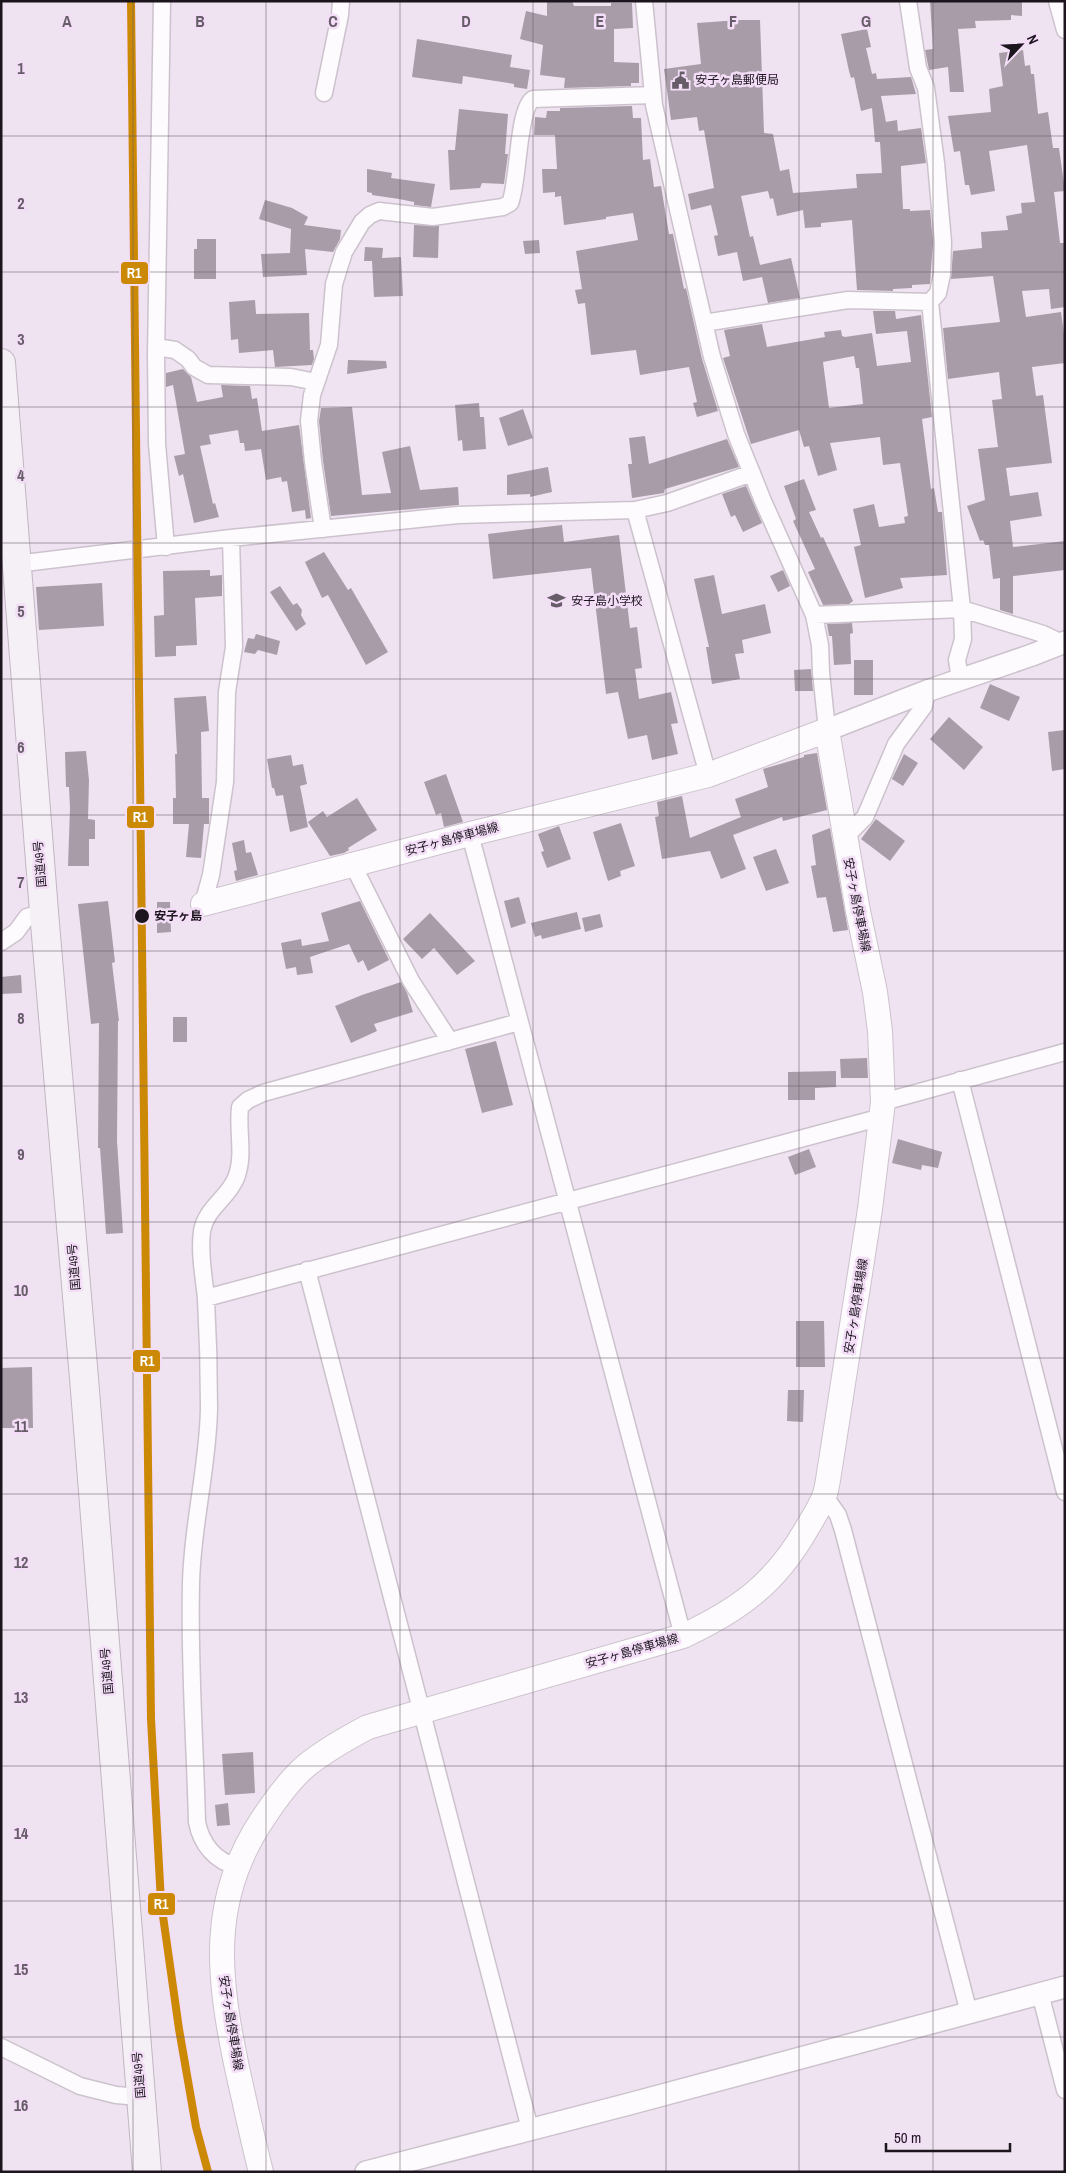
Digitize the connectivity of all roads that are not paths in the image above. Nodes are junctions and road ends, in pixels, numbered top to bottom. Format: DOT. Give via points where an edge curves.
graph roads {
  1 [pos="162,1"];
  2 [pos="341,1"];
  3 [pos="644,1"];
  4 [pos="908,1"];
  5 [pos="1057,1"];
  6 [pos="1065,30"];
  7 [pos="324,93"];
  8 [pos="653,95"];
  9 [pos="930,302"];
  10 [pos="704,323"];
  11 [pos="156,347"];
  12 [pos="1,363"];
  13 [pos="316,382"];
  14 [pos="752,473"];
  15 [pos="635,510"];
  16 [pos="323,529"];
  17 [pos="231,538"];
  18 [pos="166,547"];
  19 [pos="9,563"];
  20 [pos="962,609"];
  21 [pos="814,615"];
  22 [pos="1063,642"];
  23 [pos="960,678"];
  24 [pos="927,690"];
  25 [pos="827,730"];
  26 [pos="708,775"];
  27 [pos="470,834"];
  28 [pos="844,837"];
  29 [pos="353,865"];
  30 [pos="203,904"];
  31 [pos="44,912"];
  32 [pos="1,942"];
  33 [pos="519,1022"];
  34 [pos="448,1042"];
  35 [pos="1065,1052"];
  36 [pos="960,1080"];
  37 [pos="882,1109"];
  38 [pos="568,1201"];
  39 [pos="307,1270"];
  40 [pos="206,1298"];
  41 [pos="1065,1492"];
  42 [pos="824,1495"];
  43 [pos="683,1636"];
  44 [pos="422,1710"];
  45 [pos="237,1866"];
  46 [pos="1065,1987"];
  47 [pos="1040,1993"];
  48 [pos="969,2013"];
  49 [pos="1,2047"];
  50 [pos="1065,2090"];
  51 [pos="140,2097"];
  52 [pos="530,2129"];
  53 [pos="147,2172"];
  54 [pos="261,2172"];
  55 [pos="366,2172"];
  1 -- 11 [label="street"];
  2 -- 7 [label="street"];
  3 -- 8 [label="street"];
  4 -- 9 [label="street" via="918,68 926,88 942,242 942,274 938,293"];
  5 -- 6 [label="street"];
  8 -- 10 [label="street"];
  8 -- 13 [label="street" via="530,100 520,136 512,196 510,203 503,207 433,217 384,210 365,218 344,252 334,284 329,344"];
  9 -- 10 [label="street" via="848,300"];
  9 -- 20 [label="street"];
  10 -- 14 [label="street" via="721,389"];
  11 -- 13 [label="street" via="175,350 208,375 290,377"];
  11 -- 18 [label="street" via="157,444"];
  12 -- 19 [label="highway, 国道49号"];
  13 -- 16 [label="street" via="309,421"];
  14 -- 15 [label="street" via="667,503"];
  14 -- 21 [label="street"];
  15 -- 16 [label="street" via="458,515"];
  15 -- 26 [label="street"];
  16 -- 17 [label="street"];
  17 -- 18 [label="street"];
  17 -- 30 [label="street" via="234,647 227,692 225,782 211,875"];
  18 -- 19 [label="street"];
  19 -- 31 [label="highway, 国道49号"];
  20 -- 21 [label="street"];
  20 -- 22 [label="street"];
  20 -- 23 [label="street" via="963,639 957,660"];
  21 -- 25 [label="street" via="820,645"];
  22 -- 23 [label="street"];
  23 -- 24 [label="street"];
  24 -- 25 [label="street"];
  24 -- 28 [label="street" via="924,706 896,744 865,817"];
  25 -- 26 [label="main road, 安子ヶ島停車場線"];
  25 -- 28 [label="main road, 安子ヶ島停車場線"];
  26 -- 27 [label="main road, 安子ヶ島停車場線"];
  27 -- 29 [label="main road, 安子ヶ島停車場線"];
  27 -- 33 [label="street"];
  28 -- 37 [label="main road, 安子ヶ島停車場線" via="875,992 880,1031"];
  29 -- 30 [label="main road, 安子ヶ島停車場線"];
  29 -- 34 [label="street" via="410,981"];
  31 -- 32 [label="street" via="27,917 16,932"];
  31 -- 51 [label="highway, 国道49号"];
  33 -- 34 [label="street"];
  33 -- 38 [label="street"];
  34 -- 40 [label="street" via="264,1093 240,1107 240,1168 230,1188 210,1212 202,1232"];
  35 -- 36 [label="street"];
  36 -- 37 [label="street"];
  36 -- 41 [label="street"];
  37 -- 38 [label="street"];
  37 -- 42 [label="main road, 安子ヶ島停車場線" via="852,1335"];
  38 -- 39 [label="street"];
  38 -- 43 [label="street"];
  39 -- 40 [label="street"];
  39 -- 44 [label="street"];
  40 -- 45 [label="street" via="209,1408 191,1585 197,1822 211,1852 228,1864"];
  42 -- 43 [label="main road, 安子ヶ島停車場線" via="797,1545 771,1579 735,1609"];
  42 -- 48 [label="street" via="838,1515 843,1530"];
  43 -- 44 [label="main road, 安子ヶ島停車場線"];
  44 -- 45 [label="main road, 安子ヶ島停車場線" via="368,1727 305,1767 275,1800 244,1848"];
  44 -- 52 [label="street"];
  45 -- 54 [label="main road, 安子ヶ島停車場線" via="226,1904 221,1962 224,1999"];
  46 -- 47 [label="street"];
  47 -- 48 [label="street"];
  47 -- 50 [label="street"];
  48 -- 52 [label="street"];
  49 -- 51 [label="street" via="80,2086"];
  51 -- 53 [label="highway, 国道49号"];
  52 -- 55 [label="street"];
}
